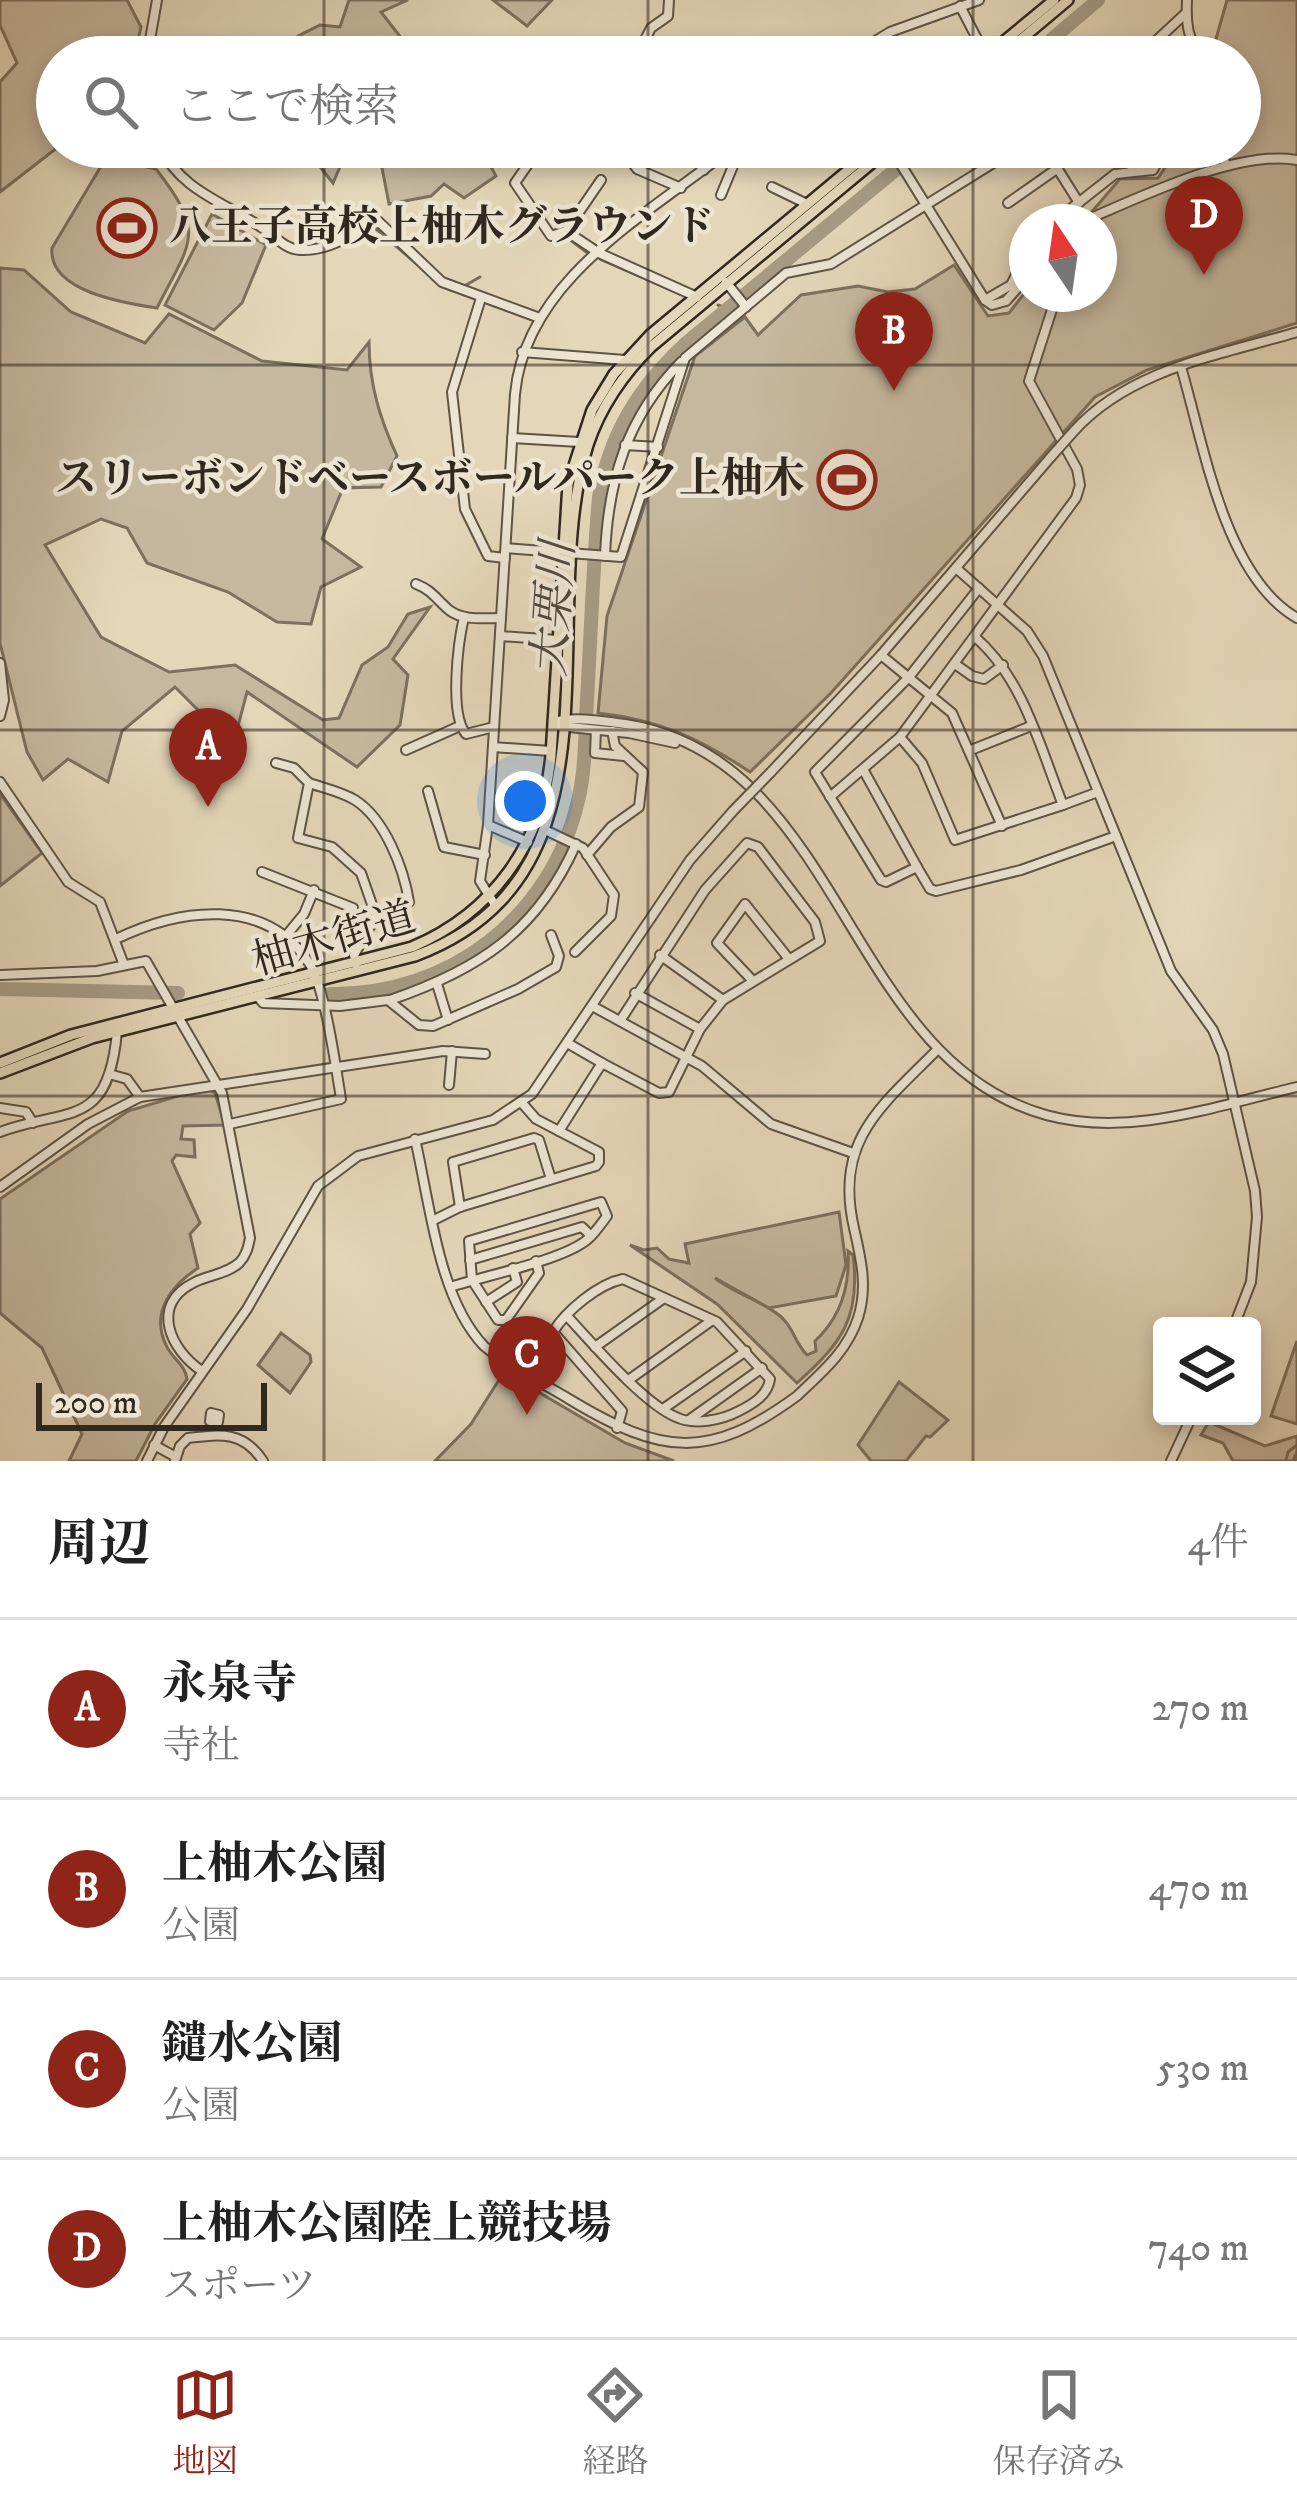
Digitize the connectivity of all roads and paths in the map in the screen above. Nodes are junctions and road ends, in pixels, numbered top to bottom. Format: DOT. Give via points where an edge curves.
graph roads {
  1 [pos="157,0"];
  2 [pos="668,0"];
  3 [pos="979,0"];
  4 [pos="1054,0"];
  5 [pos="1068,0"];
  6 [pos="1186,0"];
  7 [pos="960,6"];
  8 [pos="1186,13"];
  9 [pos="151,36"];
  10 [pos="647,36"];
  11 [pos="883,36"];
  12 [pos="975,36"];
  13 [pos="1011,36"];
  14 [pos="1025,36"];
  15 [pos="1161,36"];
  16 [pos="1191,36"];
  17 [pos="1261,158"];
  18 [pos="1297,160"];
  19 [pos="173,168"];
  20 [pos="525,168"];
  21 [pos="636,168"];
  22 [pos="707,168"];
  23 [pos="732,168"];
  24 [pos="851,168"];
  25 [pos="870,168"];
  26 [pos="902,168"];
  27 [pos="985,168"];
  28 [pos="1058,168"];
  29 [pos="1154,168"];
  30 [pos="1221,168"];
  31 [pos="704,170"];
  32 [pos="1132,170"];
  33 [pos="602,180"];
  34 [pos="772,187"];
  35 [pos="681,188"];
  36 [pos="722,195"];
  37 [pos="1079,202"];
  38 [pos="1008,203"];
  39 [pos="1076,204"];
  40 [pos="808,205"];
  41 [pos="926,205"];
  42 [pos="1117,208"];
  43 [pos="566,231"];
  44 [pos="598,253"];
  45 [pos="727,284"];
  46 [pos="1009,286"];
  47 [pos="1009,296"];
  48 [pos="697,297"];
  49 [pos="481,298"];
  50 [pos="986,301"];
  51 [pos="746,306"];
  52 [pos="1052,312"];
  53 [pos="537,317"];
  54 [pos="1297,332"];
  55 [pos="522,352"];
  56 [pos="685,358"];
  57 [pos="625,360"];
  58 [pos="1181,367"];
  59 [pos="512,438"];
  60 [pos="579,442"];
  61 [pos="625,445"];
  62 [pos="658,447"];
  63 [pos="505,553"];
  64 [pos="568,553"];
  65 [pos="603,555"];
  66 [pos="956,568"];
  67 [pos="416,584"];
  68 [pos="979,588"];
  69 [pos="998,605"];
  70 [pos="464,617"];
  71 [pos="501,618"];
  72 [pos="1297,618"];
  73 [pos="500,637"];
  74 [pos="975,637"];
  75 [pos="558,640"];
  76 [pos="881,655"];
  77 [pos="0,663"];
  78 [pos="955,664"];
  79 [pos="1003,665"];
  80 [pos="909,677"];
  81 [pos="933,695"];
  82 [pos="0,716"];
  83 [pos="559,723"];
  84 [pos="460,726"];
  85 [pos="1031,726"];
  86 [pos="494,727"];
  87 [pos="594,727"];
  88 [pos="612,731"];
  89 [pos="900,736"];
  90 [pos="686,746"];
  91 [pos="493,748"];
  92 [pos="406,750"];
  93 [pos="971,750"];
  94 [pos="552,751"];
  95 [pos="626,756"];
  96 [pos="276,763"];
  97 [pos="864,771"];
  98 [pos="0,782"];
  99 [pos="309,783"];
  100 [pos="428,791"];
  101 [pos="1098,792"];
  102 [pos="830,797"];
  103 [pos="1063,805"];
  104 [pos="488,825"];
  105 [pos="1002,826"];
  106 [pos="545,830"];
  107 [pos="1116,836"];
  108 [pos="528,842"];
  109 [pos="575,844"];
  110 [pos="587,855"];
  111 [pos="485,856"];
  112 [pos="917,867"];
  113 [pos="262,872"];
  114 [pos="314,890"];
  115 [pos="492,902"];
  116 [pos="353,908"];
  117 [pos="376,916"];
  118 [pos="551,935"];
  119 [pos="285,937"];
  120 [pos="116,939"];
  121 [pos="575,952"];
  122 [pos="660,955"];
  123 [pos="789,958"];
  124 [pos="356,963"];
  125 [pos="124,965"];
  126 [pos="0,975"];
  127 [pos="752,981"];
  128 [pos="316,982"];
  129 [pos="437,984"];
  130 [pos="635,994"];
  131 [pos="258,997"];
  132 [pos="388,1000"];
  133 [pos="723,1000"];
  134 [pos="321,1004"];
  135 [pos="594,1007"];
  136 [pos="171,1009"];
  137 [pos="448,1020"];
  138 [pos="620,1022"];
  139 [pos="700,1029"];
  140 [pos="117,1032"];
  141 [pos="569,1044"];
  142 [pos="937,1050"];
  143 [pos="452,1051"];
  144 [pos="485,1054"];
  145 [pos="686,1057"];
  146 [pos="0,1063"];
  147 [pos="602,1063"];
  148 [pos="335,1066"];
  149 [pos="0,1073"];
  150 [pos="109,1074"];
  151 [pos="217,1082"];
  152 [pos="449,1085"];
  153 [pos="1297,1087"];
  154 [pos="140,1097"];
  155 [pos="1234,1102"];
  156 [pos="522,1103"];
  157 [pos="0,1108"];
  158 [pos="33,1123"];
  159 [pos="230,1124"];
  160 [pos="559,1131"];
  161 [pos="0,1132"];
  162 [pos="416,1139"];
  163 [pos="853,1153"];
  164 [pos="551,1180"];
  165 [pos="0,1187"];
  166 [pos="460,1207"];
  167 [pos="434,1220"];
  168 [pos="591,1236"];
  169 [pos="470,1259"];
  170 [pos="536,1261"];
  171 [pos="513,1268"];
  172 [pos="472,1280"];
  173 [pos="450,1287"];
  174 [pos="664,1298"];
  175 [pos="486,1302"];
  176 [pos="567,1316"];
  177 [pos="1237,1317"];
  178 [pos="712,1320"];
  179 [pos="595,1347"];
  180 [pos="746,1351"];
  181 [pos="762,1368"];
  182 [pos="202,1371"];
  183 [pos="630,1379"];
  184 [pos="663,1409"];
  185 [pos="688,1421"];
  186 [pos="214,1423"];
  187 [pos="1188,1425"];
  188 [pos="616,1428"];
  189 [pos="214,1437"];
  190 [pos="154,1444"];
  191 [pos="176,1459"];
  192 [pos="147,1461"];
  193 [pos="263,1461"];
  194 [pos="1171,1461"];
  1 -- 9 [label="street"];
  2 -- 10 [label="street" via="668,16"];
  3 -- 7 [label="street"];
  4 -- 13 [label="main road"];
  5 -- 14 [label="main road"];
  6 -- 8 [label="street"];
  7 -- 11 [label="street"];
  7 -- 12 [label="street"];
  8 -- 15 [label="street"];
  8 -- 16 [label="street"];
  17 -- 18 [label="street"];
  19 -- 49 [label="street" via="196,191 297,250 335,246 377,221 442,283"];
  20 -- 43 [label="street" via="515,183 550,236"];
  21 -- 35 [label="street"];
  22 -- 31 [label="street"];
  23 -- 36 [label="street"];
  24 -- 40 [label="main road, 柚木街道"];
  25 -- 45 [label="main road, 柚木街道"];
  26 -- 41 [label="street"];
  27 -- 41 [label="street"];
  28 -- 37 [label="street"];
  28 -- 38 [label="street"];
  29 -- 32 [label="street"];
  30 -- 42 [label="street"];
  31 -- 35 [label="street"];
  32 -- 37 [label="street"];
  33 -- 43 [label="street"];
  34 -- 40 [label="street"];
  35 -- 44 [label="street"];
  37 -- 39 [label="street"];
  40 -- 45 [label="main road, 柚木街道"];
  41 -- 50 [label="street"];
  41 -- 51 [label="street" via="831,264 786,273"];
  43 -- 44 [label="street"];
  44 -- 48 [label="street"];
  44 -- 53 [label="street"];
  45 -- 48 [label="main road, 柚木街道"];
  45 -- 51 [label="street"];
  45 -- 64 [label="main road, 柚木街道" via="639,359 601,416 582,466"];
  46 -- 50 [label="street"];
  47 -- 50 [label="street"];
  48 -- 57 [label="main road, 柚木街道"];
  49 -- 53 [label="street"];
  49 -- 63 [label="street" via="454,382 453,423 468,516 488,556"];
  51 -- 56 [label="street"];
  52 -- 69 [label="street" via="1029,382 1075,465 1079,491"];
  53 -- 55 [label="street"];
  54 -- 58 [label="street"];
  55 -- 57 [label="street"];
  55 -- 59 [label="street"];
  56 -- 61 [label="street" via="648,400"];
  56 -- 62 [label="street"];
  57 -- 60 [label="main road, 柚木街道"];
  58 -- 66 [label="street, bridge" via="1117,393 1074,431"];
  58 -- 72 [label="street" via="1239,555 1264,592"];
  59 -- 60 [label="street"];
  59 -- 63 [label="street"];
  60 -- 64 [label="main road, 柚木街道" via="568,484"];
  61 -- 62 [label="street"];
  61 -- 65 [label="street"];
  62 -- 65 [label="street" via="621,557"];
  63 -- 64 [label="street"];
  63 -- 71 [label="street"];
  64 -- 65 [label="street"];
  64 -- 75 [label="main road, 柚木街道"];
  64 -- 83 [label="main road, 柚木街道"];
  66 -- 68 [label="street"];
  66 -- 76 [label="street"];
  67 -- 70 [label="street"];
  68 -- 69 [label="street"];
  68 -- 80 [label="street"];
  69 -- 74 [label="street"];
  69 -- 101 [label="street" via="1043,656"];
  70 -- 71 [label="street"];
  70 -- 84 [label="street"];
  71 -- 73 [label="street"];
  73 -- 75 [label="street"];
  73 -- 86 [label="street"];
  74 -- 78 [label="street"];
  74 -- 79 [label="street"];
  75 -- 83 [label="main road, 柚木街道"];
  76 -- 80 [label="street"];
  76 -- 135 [label="street, bridge" via="690,860"];
  77 -- 82 [label="street"];
  78 -- 79 [label="street" via="984,679"];
  78 -- 81 [label="street"];
  79 -- 85 [label="street"];
  80 -- 81 [label="street"];
  80 -- 102 [label="street" via="817,766"];
  81 -- 89 [label="street"];
  81 -- 93 [label="street"];
  83 -- 87 [label="street"];
  83 -- 94 [label="main road, 柚木街道"];
  83 -- 106 [label="main road, 柚木街道" via="558,788"];
  84 -- 86 [label="street" via="466,734"];
  84 -- 92 [label="street"];
  85 -- 93 [label="street"];
  85 -- 103 [label="street"];
  86 -- 91 [label="street"];
  87 -- 88 [label="street"];
  87 -- 90 [label="street" via="638,726"];
  87 -- 95 [label="street" via="595,753"];
  88 -- 90 [label="street"];
  88 -- 95 [label="street"];
  89 -- 97 [label="street"];
  89 -- 105 [label="street" via="922,763 955,840"];
  90 -- 142 [label="street" via="741,779 779,818"];
  91 -- 94 [label="street"];
  91 -- 104 [label="street"];
  93 -- 105 [label="street"];
  94 -- 108 [label="main road, 柚木街道"];
  95 -- 110 [label="street" via="643,772 639,807"];
  96 -- 99 [label="street"];
  97 -- 102 [label="street"];
  97 -- 112 [label="street"];
  98 -- 120 [label="street" via="68,883 100,902"];
  99 -- 117 [label="street" via="298,838 332,847 361,873"];
  99 -- 117 [label="street" via="373,816 399,865 410,902"];
  100 -- 111 [label="street" via="444,847"];
  101 -- 103 [label="street"];
  101 -- 107 [label="street"];
  102 -- 112 [label="street" via="881,880"];
  103 -- 105 [label="street"];
  104 -- 108 [label="street"];
  104 -- 111 [label="street"];
  106 -- 109 [label="street"];
  106 -- 115 [label="main road, 柚木街道" via="518,878"];
  107 -- 112 [label="street" via="936,891"];
  107 -- 155 [label="street" via="1171,971 1218,1042"];
  108 -- 115 [label="main road, 柚木街道"];
  109 -- 110 [label="street"];
  109 -- 129 [label="street" via="549,895 509,941"];
  110 -- 121 [label="street" via="615,904 602,929"];
  111 -- 115 [label="street" via="480,884"];
  113 -- 114 [label="street"];
  114 -- 116 [label="street"];
  114 -- 119 [label="street"];
  115 -- 124 [label="main road, 柚木街道" via="427,940"];
  115 -- 128 [label="main road, 柚木街道" via="425,953"];
  117 -- 124 [label="street"];
  118 -- 137 [label="street" via="556,967"];
  119 -- 120 [label="street" via="207,912 155,920"];
  119 -- 128 [label="street"];
  120 -- 125 [label="street"];
  122 -- 123 [label="street" via="721,869 751,843 821,936"];
  122 -- 130 [label="street"];
  122 -- 133 [label="street"];
  123 -- 127 [label="street"];
  123 -- 127 [label="street" via="745,904 717,943"];
  124 -- 128 [label="main road, 柚木街道"];
  125 -- 126 [label="street"];
  125 -- 136 [label="street" via="146,961"];
  127 -- 133 [label="street"];
  128 -- 131 [label="main road, 柚木街道"];
  128 -- 134 [label="street"];
  128 -- 136 [label="main road, 柚木街道"];
  129 -- 132 [label="street"];
  129 -- 137 [label="street"];
  130 -- 138 [label="street"];
  130 -- 139 [label="street"];
  131 -- 134 [label="street" via="263,1004"];
  131 -- 136 [label="main road, 柚木街道"];
  132 -- 134 [label="street"];
  132 -- 137 [label="street" via="427,1028"];
  133 -- 139 [label="street"];
  134 -- 148 [label="street"];
  135 -- 138 [label="street"];
  135 -- 141 [label="street"];
  136 -- 140 [label="main road, 柚木街道"];
  136 -- 146 [label="main road, 柚木街道"];
  136 -- 151 [label="street"];
  138 -- 145 [label="street"];
  139 -- 145 [label="street"];
  140 -- 149 [label="main road, 柚木街道"];
  140 -- 150 [label="street"];
  141 -- 147 [label="street"];
  141 -- 156 [label="street"];
  142 -- 155 [label="street" via="998,1096 1074,1121 1132,1124"];
  142 -- 163 [label="street" via="875,1113"];
  143 -- 144 [label="street"];
  143 -- 148 [label="street"];
  143 -- 152 [label="street"];
  145 -- 147 [label="street" via="669,1091 659,1094"];
  145 -- 163 [label="street" via="771,1124"];
  147 -- 160 [label="street"];
  148 -- 151 [label="street"];
  148 -- 159 [label="street" via="340,1102"];
  150 -- 154 [label="street" via="127,1079"];
  150 -- 158 [label="street" via="99,1095 74,1114"];
  151 -- 154 [label="street"];
  151 -- 159 [label="street"];
  153 -- 155 [label="street"];
  154 -- 165 [label="street"];
  155 -- 177 [label="street" via="1257,1228"];
  156 -- 160 [label="street"];
  156 -- 162 [label="street" via="488,1121"];
  157 -- 158 [label="street" via="26,1112"];
  158 -- 161 [label="street"];
  159 -- 182 [label="street" via="249,1247 233,1268 187,1286 169,1318 176,1348"];
  160 -- 164 [label="street" via="601,1157 596,1166"];
  162 -- 167 [label="street"];
  162 -- 182 [label="street" via="358,1156 318,1186 248,1309"];
  163 -- 188 [label="street" via="848,1196 864,1291 839,1354 763,1426 723,1445 673,1450"];
  164 -- 166 [label="street"];
  164 -- 166 [label="street" via="537,1139 494,1150 451,1163"];
  166 -- 167 [label="street"];
  167 -- 173 [label="street"];
  168 -- 169 [label="street" via="582,1227"];
  168 -- 169 [label="street" via="607,1216 601,1202 472,1239"];
  168 -- 170 [label="street"];
  169 -- 172 [label="street"];
  170 -- 171 [label="street"];
  170 -- 175 [label="street" via="539,1273 506,1320"];
  171 -- 172 [label="street"];
  171 -- 175 [label="street" via="517,1282"];
  172 -- 173 [label="street"];
  172 -- 175 [label="street"];
  173 -- 188 [label="street" via="467,1325 492,1352"];
  174 -- 176 [label="street" via="619,1279"];
  174 -- 178 [label="street"];
  174 -- 179 [label="street"];
  176 -- 179 [label="street"];
  176 -- 188 [label="street" via="554,1337 622,1411"];
  178 -- 180 [label="street"];
  178 -- 183 [label="street"];
  179 -- 183 [label="street"];
  180 -- 181 [label="street"];
  180 -- 184 [label="street"];
  181 -- 185 [label="street"];
  181 -- 185 [label="street" via="770,1379 764,1395 728,1415"];
  182 -- 190 [label="street"];
  183 -- 184 [label="street"];
  184 -- 185 [label="street"];
  186 -- 189 [label="street"];
  187 -- 194 [label="street"];
  189 -- 191 [label="street" via="188,1438"];
  189 -- 193 [label="street" via="243,1438"];
  190 -- 191 [label="street"];
  190 -- 192 [label="street"];
}
